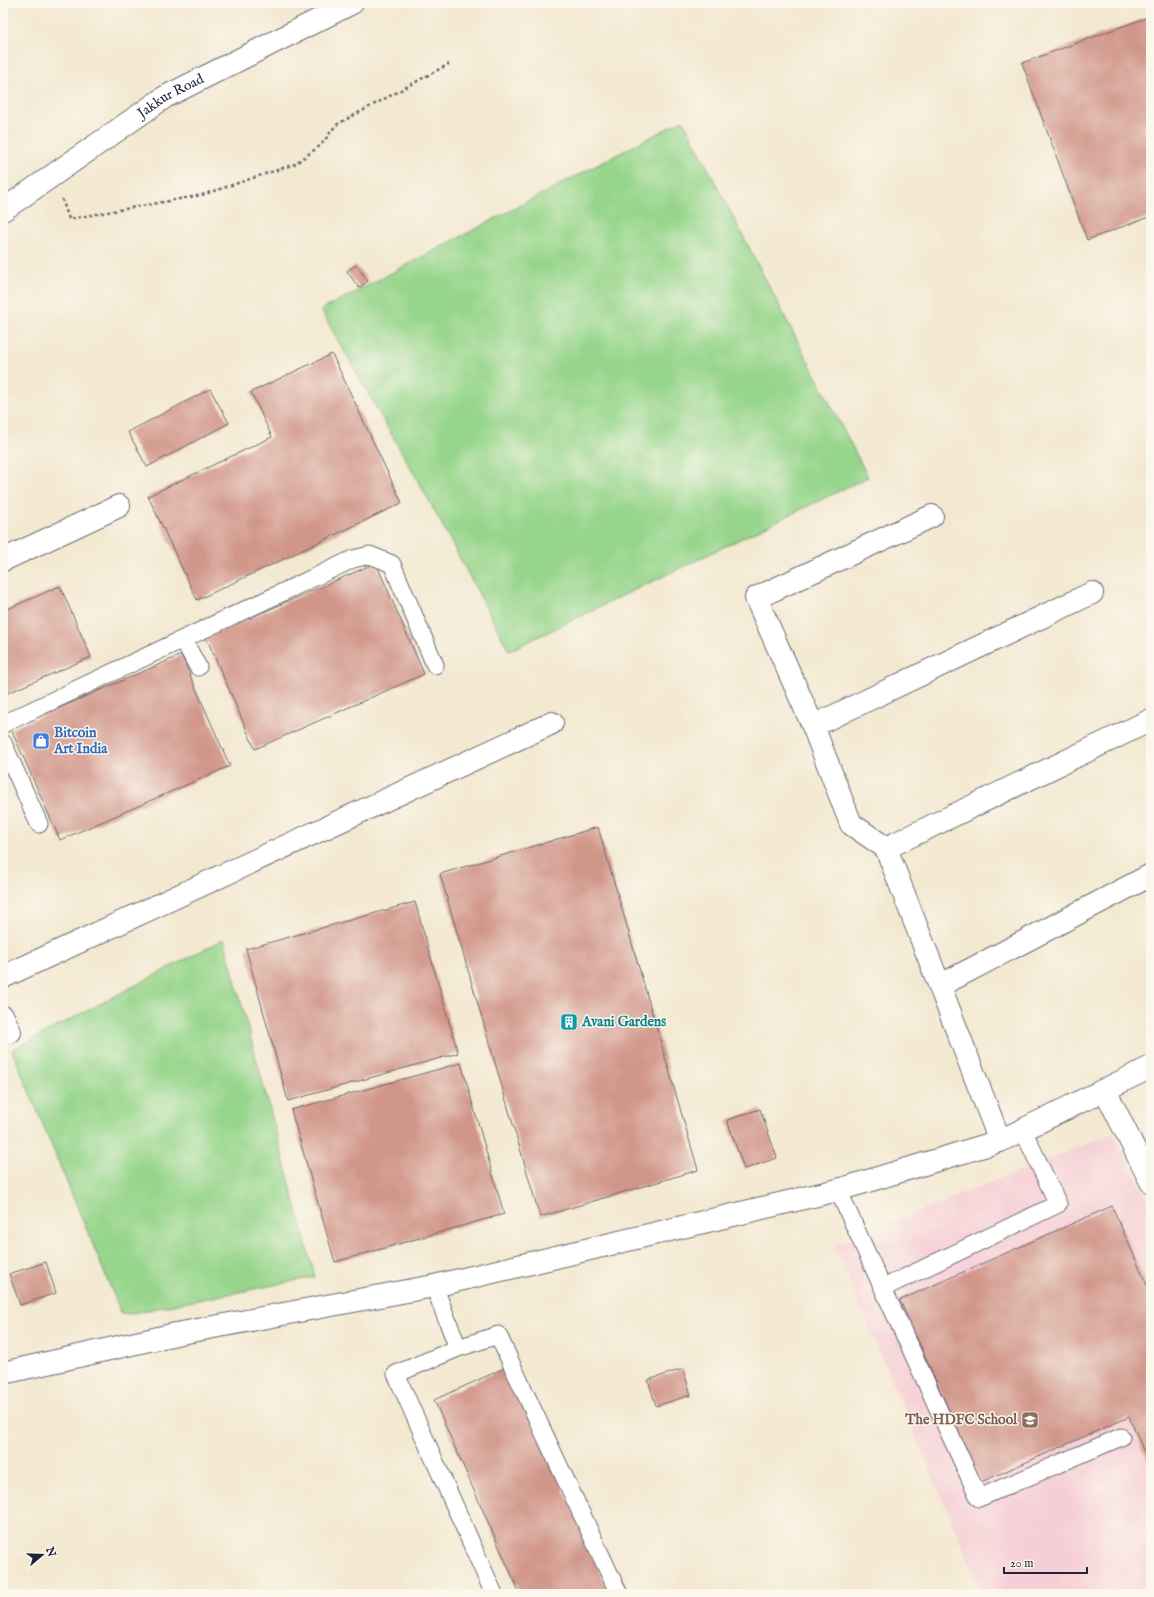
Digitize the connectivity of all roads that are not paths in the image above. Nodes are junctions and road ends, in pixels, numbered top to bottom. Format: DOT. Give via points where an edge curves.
graph roads {
  1 [pos="352,3"];
  2 [pos="3,210"];
  3 [pos="119,506"];
  4 [pos="932,516"];
  5 [pos="3,560"];
  6 [pos="1092,593"];
  7 [pos="183,639"];
  8 [pos="434,665"];
  9 [pos="198,667"];
  10 [pos="1151,720"];
  11 [pos="552,723"];
  12 [pos="3,724"];
  13 [pos="813,726"];
  14 [pos="3,743"];
  15 [pos="39,824"];
  16 [pos="886,848"];
  17 [pos="1151,875"];
  18 [pos="3,976"];
  19 [pos="941,985"];
  20 [pos="1151,1067"];
  21 [pos="1105,1090"];
  22 [pos="1023,1130"];
  23 [pos="1000,1141"];
  24 [pos="1151,1182"];
  25 [pos="838,1190"];
  26 [pos="434,1286"];
  27 [pos="883,1288"];
  28 [pos="458,1348"];
  29 [pos="3,1373"];
  30 [pos="1121,1437"];
  31 [pos="494,1594"];
  32 [pos="619,1594"];
  1 -- 2 [label="street, Jakkur Road" via="165,97"];
  3 -- 5 [label="street"];
  4 -- 13 [label="street" via="756,598"];
  6 -- 13 [label="street"];
  7 -- 8 [label="lane" via="353,559 370,555 392,564"];
  7 -- 9 [label="lane"];
  7 -- 12 [label="lane"];
  10 -- 16 [label="street"];
  11 -- 18 [label="street"];
  13 -- 16 [label="street" via="851,824"];
  14 -- 15 [label="lane"];
  16 -- 19 [label="street"];
  17 -- 19 [label="street"];
  19 -- 23 [label="street"];
  20 -- 21 [label="street"];
  21 -- 22 [label="street"];
  21 -- 24 [label="street"];
  22 -- 23 [label="street"];
  22 -- 27 [label="lane" via="1058,1204"];
  23 -- 25 [label="street"];
  25 -- 26 [label="street"];
  25 -- 27 [label="lane"];
  26 -- 28 [label="lane"];
  26 -- 29 [label="street" via="176,1334"];
  27 -- 30 [label="lane" via="979,1498"];
  28 -- 31 [label="lane" via="396,1374"];
  28 -- 32 [label="lane" via="498,1335"];
}
